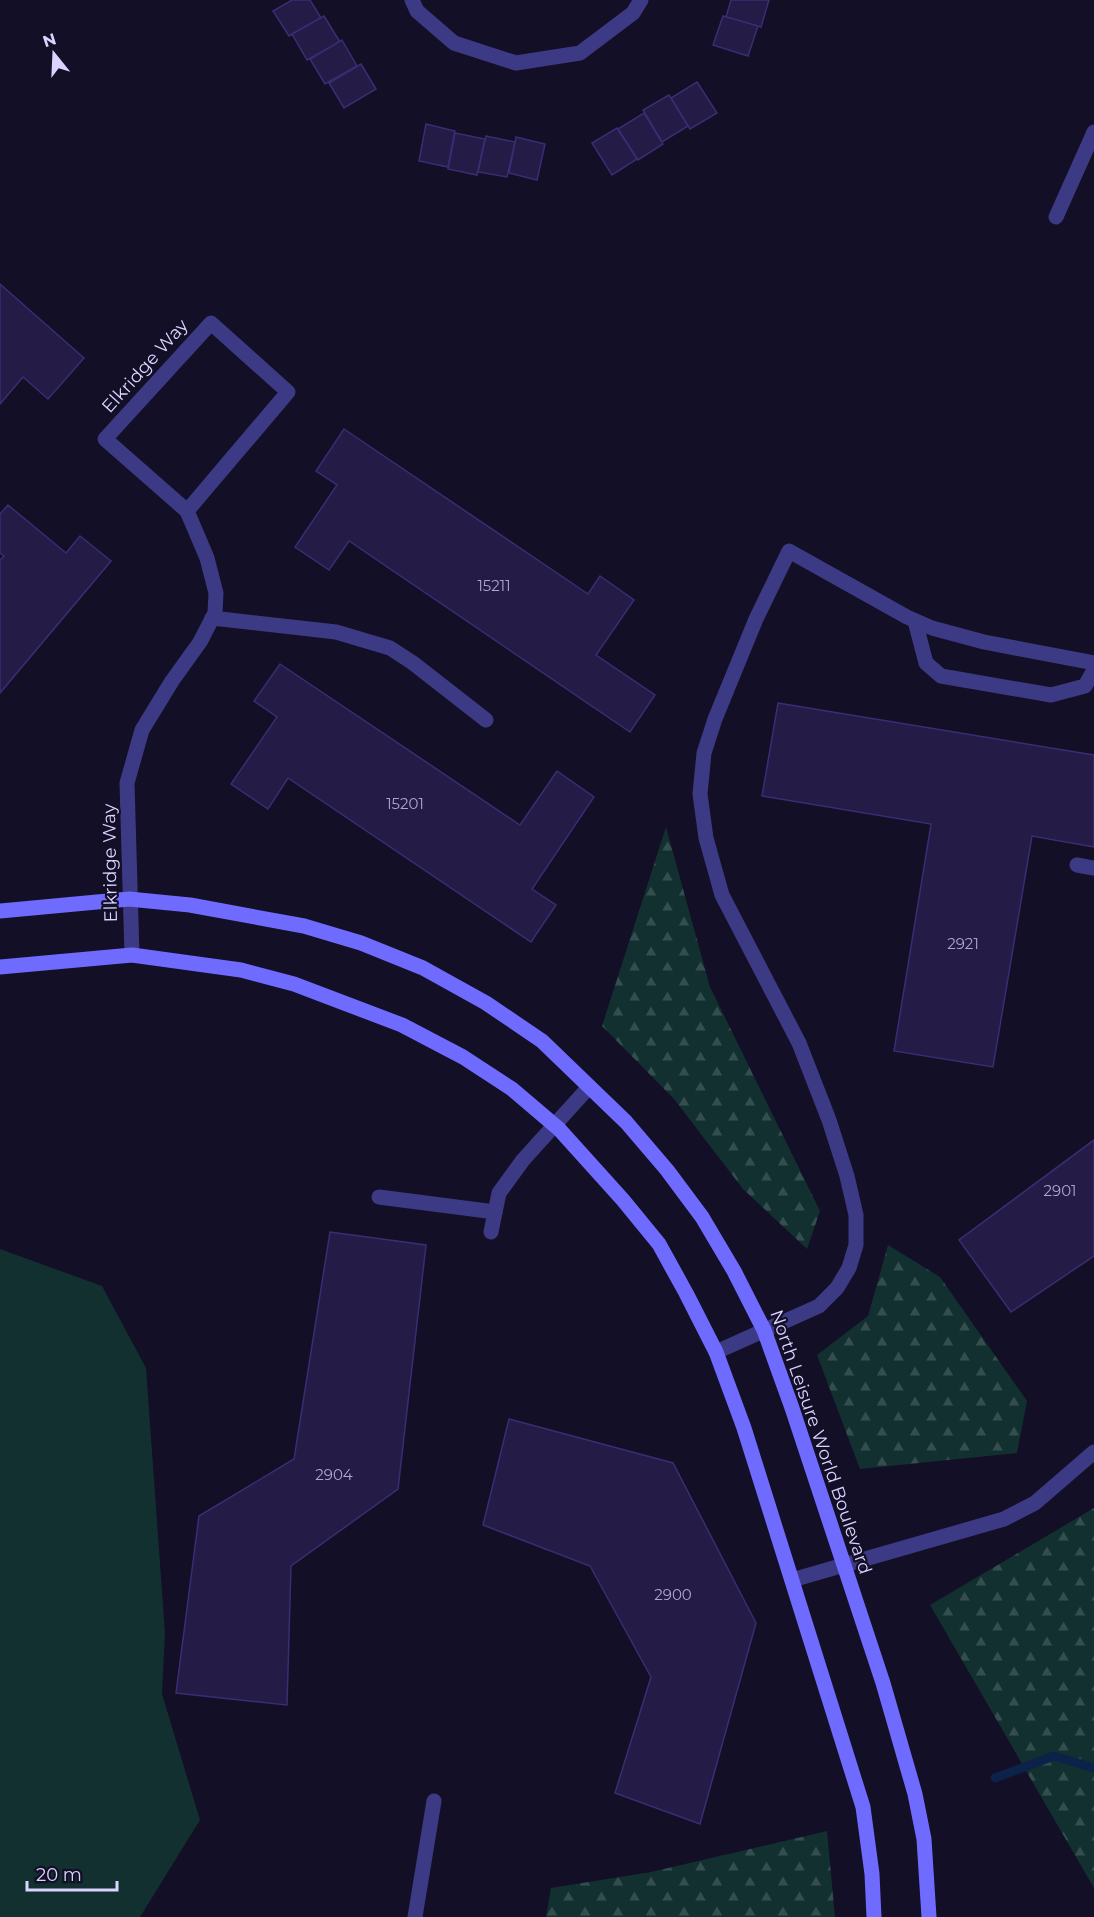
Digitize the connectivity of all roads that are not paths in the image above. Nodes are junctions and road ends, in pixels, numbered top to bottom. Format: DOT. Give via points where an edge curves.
graph roads {
  1 [pos="411,0"];
  2 [pos="641,0"];
  3 [pos="1094,132"];
  4 [pos="1056,217"];
  5 [pos="187,511"];
  6 [pos="212,618"];
  7 [pos="915,621"];
  8 [pos="1094,663"];
  9 [pos="1094,670"];
  10 [pos="486,720"];
  11 [pos="1077,865"];
  12 [pos="1094,868"];
  13 [pos="129,899"];
  14 [pos="0,911"];
  15 [pos="132,955"];
  16 [pos="0,966"];
  17 [pos="590,1087"];
  18 [pos="554,1124"];
  19 [pos="379,1197"];
  20 [pos="495,1212"];
  21 [pos="491,1232"];
  22 [pos="764,1330"];
  23 [pos="716,1352"];
  24 [pos="1094,1452"];
  25 [pos="844,1564"];
  26 [pos="792,1580"];
  27 [pos="434,1801"];
  28 [pos="415,1917"];
  29 [pos="874,1917"];
  30 [pos="928,1917"];
  1 -- 2 [label="street" via="417,11 453,43 516,63 579,53 633,13"];
  3 -- 4 [label="street"];
  5 -- 5 [label="street, Elkridge Way" via="105,439 211,323 288,392"];
  5 -- 6 [label="street, Elkridge Way" via="207,558 216,593"];
  6 -- 10 [label="street" via="336,632 390,648"];
  6 -- 13 [label="street, Elkridge Way" via="142,730 127,783"];
  7 -- 8 [label="street" via="984,642"];
  7 -- 9 [label="street" via="926,663 941,676 1051,696 1085,686"];
  7 -- 22 [label="street" via="789,551 756,619 704,753 700,794 704,827 722,895 799,1043 829,1120 856,1215 856,1245 837,1288 819,1306"];
  11 -- 12 [label="street"];
  13 -- 14 [label="street, North Leisure World Boulevard"];
  13 -- 15 [label="street, Elkridge Way"];
  13 -- 17 [label="street, North Leisure World Boulevard" via="190,905 304,926 423,968 486,1003 542,1041"];
  15 -- 16 [label="street"];
  15 -- 18 [label="street" via="241,970 294,984 402,1025 463,1057 512,1089"];
  17 -- 18 [label="street"];
  17 -- 22 [label="street, North Leisure World Boulevard" via="626,1122 702,1217"];
  18 -- 20 [label="street" via="499,1193"];
  18 -- 23 [label="street" via="659,1244"];
  19 -- 20 [label="street"];
  20 -- 21 [label="street"];
  22 -- 23 [label="street"];
  22 -- 25 [label="street, North Leisure World Boulevard"];
  23 -- 26 [label="street"];
  24 -- 25 [label="street" via="1035,1503 1004,1519"];
  25 -- 26 [label="street"];
  25 -- 30 [label="street, North Leisure World Boulevard" via="915,1794 924,1839"];
  26 -- 29 [label="street" via="863,1807"];
  27 -- 28 [label="street"];
}
